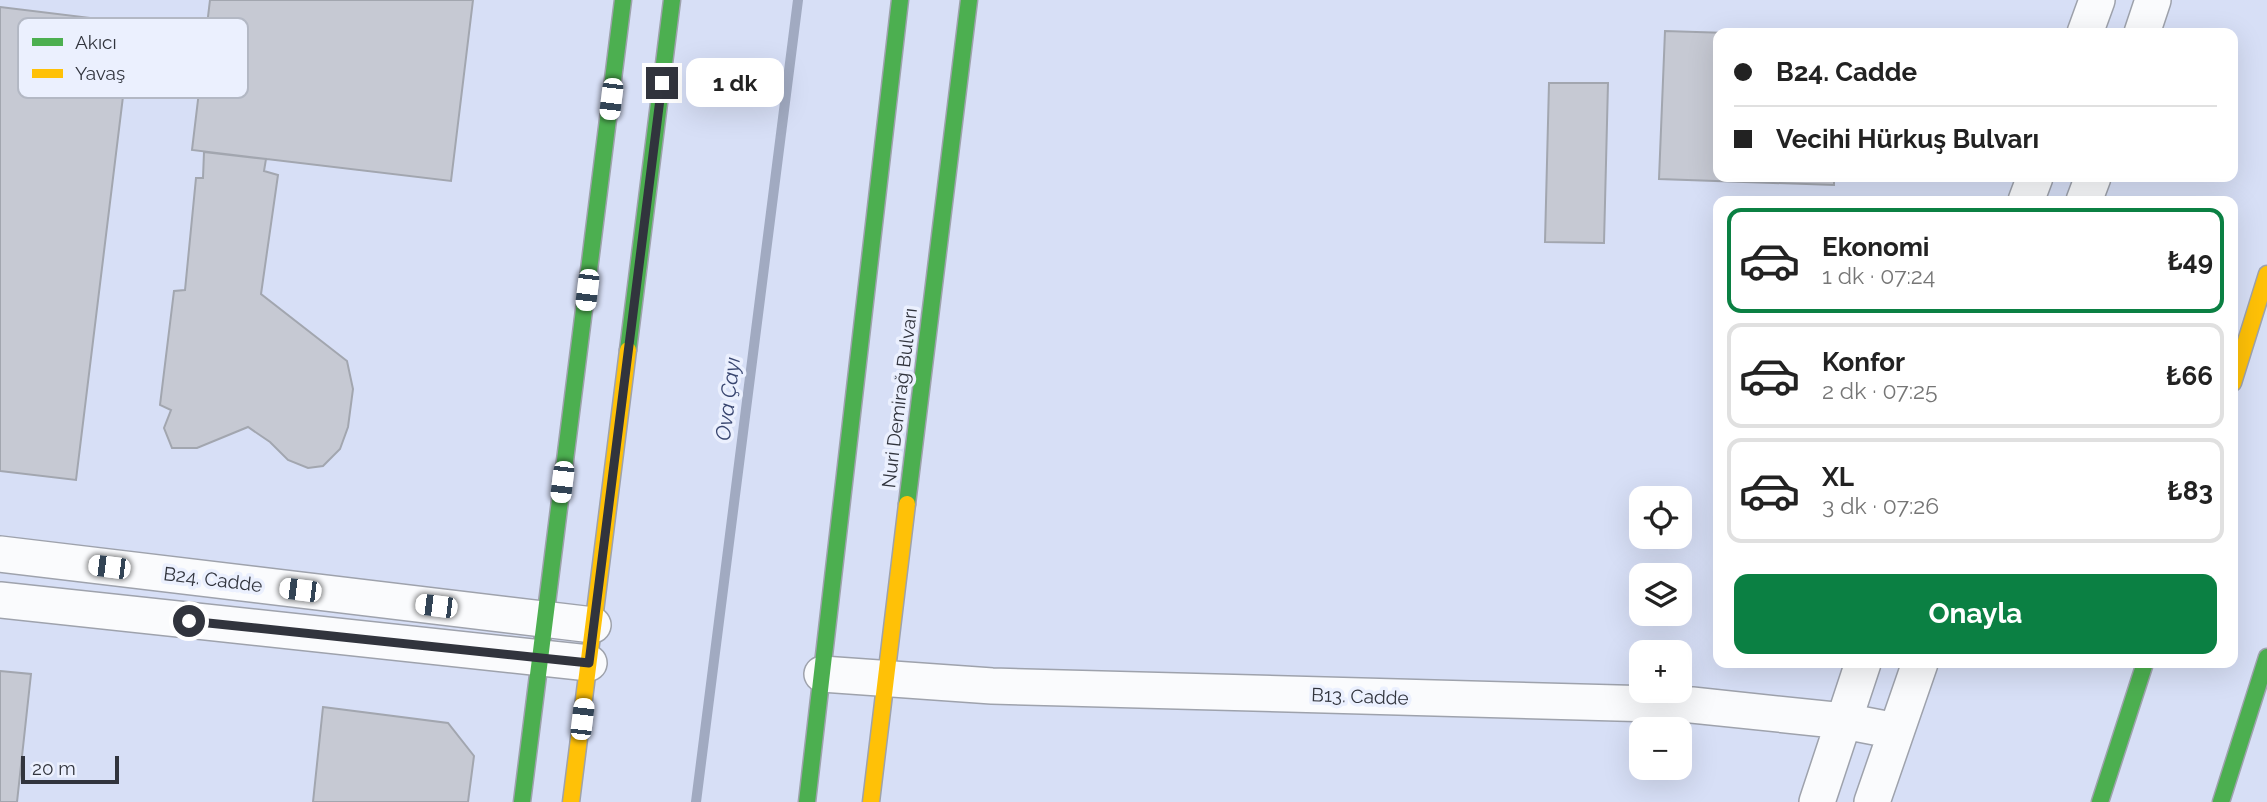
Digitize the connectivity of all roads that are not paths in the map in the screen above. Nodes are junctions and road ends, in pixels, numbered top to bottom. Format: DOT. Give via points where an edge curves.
graph roads {
  1 [pos="623,0"];
  2 [pos="672,0"];
  3 [pos="900,0"];
  4 [pos="969,0"];
  5 [pos="2097,0"];
  6 [pos="2153,0"];
  7 [pos="2087,28"];
  8 [pos="2144,28"];
  9 [pos="2267,274"];
  10 [pos="2238,367"];
  11 [pos="0,554"];
  12 [pos="0,600"];
  13 [pos="545,619"];
  14 [pos="593,625"];
  15 [pos="2267,657"];
  16 [pos="540,658"];
  17 [pos="589,663"];
  18 [pos="1861,668"];
  19 [pos="1918,668"];
  20 [pos="2143,668"];
  21 [pos="822,674"];
  22 [pos="886,680"];
  23 [pos="1844,721"];
  24 [pos="1896,731"];
  25 [pos="522,802"];
  26 [pos="571,802"];
  27 [pos="807,802"];
  28 [pos="871,802"];
  29 [pos="1817,802"];
  30 [pos="1872,802"];
  31 [pos="2100,802"];
  32 [pos="2221,802"];
  1 -- 13 [label="main road"];
  2 -- 14 [label="main road"];
  3 -- 21 [label="main road"];
  4 -- 22 [label="main road, Nuri Demirağ Bulvarı"];
  5 -- 7 [label="street"];
  6 -- 8 [label="street"];
  9 -- 10 [label="main road"];
  11 -- 13 [label="street, B24. Cadde"];
  12 -- 16 [label="street"];
  13 -- 14 [label="street, B24. Cadde"];
  13 -- 16 [label="main road"];
  14 -- 17 [label="main road"];
  15 -- 32 [label="main road"];
  16 -- 17 [label="street"];
  16 -- 25 [label="main road"];
  17 -- 26 [label="main road"];
  18 -- 23 [label="street"];
  19 -- 24 [label="street"];
  20 -- 31 [label="main road"];
  21 -- 22 [label="street, B13. Cadde"];
  21 -- 27 [label="main road"];
  22 -- 23 [label="street, B13. Cadde" via="1692,705"];
  22 -- 28 [label="main road, Nuri Demirağ Bulvarı"];
  23 -- 24 [label="street, B13. Cadde"];
  23 -- 29 [label="street"];
  24 -- 30 [label="street"];
}
